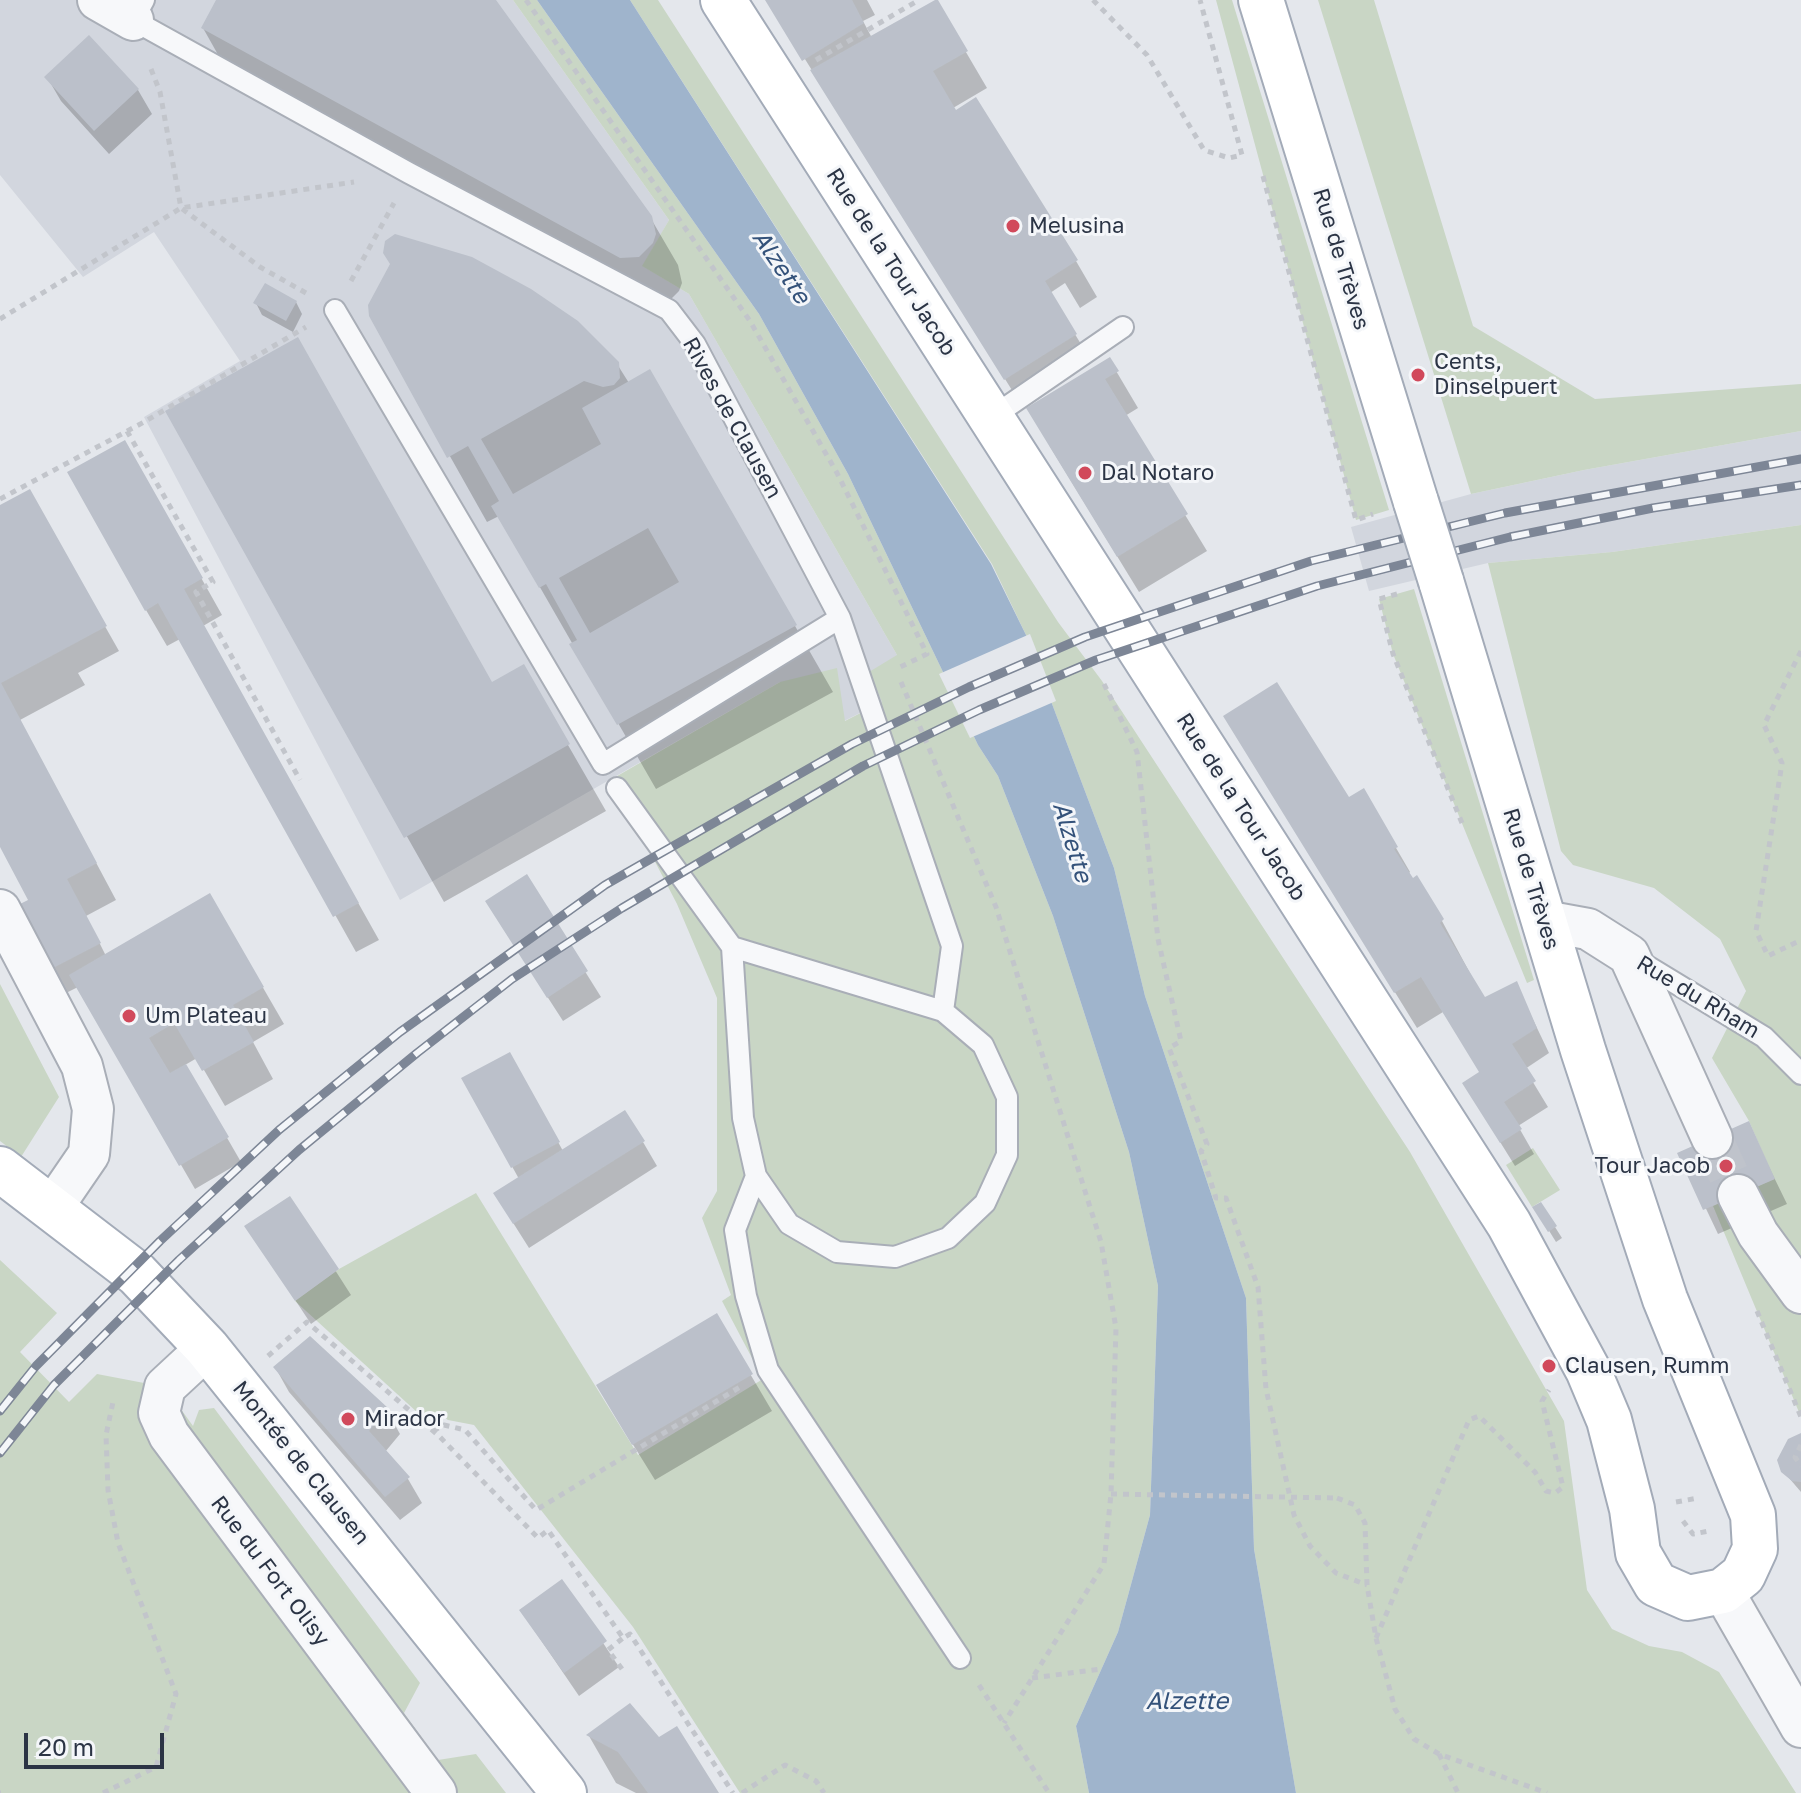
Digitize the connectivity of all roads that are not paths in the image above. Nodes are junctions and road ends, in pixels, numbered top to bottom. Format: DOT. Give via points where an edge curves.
graph roads {
  1 [pos="98,0"];
  2 [pos="723,0"];
  3 [pos="1261,0"];
  4 [pos="139,10"];
  5 [pos="335,310"];
  6 [pos="1123,327"];
  7 [pos="992,417"];
  8 [pos="840,618"];
  9 [pos="617,788"];
  10 [pos="0,910"];
  11 [pos="1544,921"];
  12 [pos="732,947"];
  13 [pos="1629,955"];
  14 [pos="943,1011"];
  15 [pos="1801,1074"];
  16 [pos="1712,1138"];
  17 [pos="0,1169"];
  18 [pos="756,1176"];
  19 [pos="1738,1195"];
  20 [pos="52,1208"];
  21 [pos="1801,1293"];
  22 [pos="207,1348"];
  23 [pos="1723,1591"];
  24 [pos="960,1658"];
  25 [pos="1801,1727"];
  26 [pos="436,1793"];
  27 [pos="564,1793"];
  1 -- 4 [label="street, Rives de Clausen"];
  2 -- 7 [label="main road, Rue de la Tour Jacob"];
  3 -- 11 [label="main road, Rue de Trèves, bridge"];
  4 -- 8 [label="lane, Rives de Clausen" via="409,173 669,310 695,344"];
  5 -- 8 [label="lane" via="603,764"];
  6 -- 7 [label="lane"];
  7 -- 23 [label="main road, Rue de la Tour Jacob" via="1509,1224 1588,1370 1609,1420 1638,1553 1656,1584 1688,1598"];
  8 -- 14 [label="lane, Rives de Clausen" via="952,946"];
  9 -- 12 [label="lane"];
  10 -- 20 [label="street" via="82,1066 93,1109 89,1154"];
  11 -- 13 [label="street, Rue du Rham" via="1588,929"];
  11 -- 23 [label="main road, Rue de Trèves" via="1665,1299 1753,1515 1755,1549 1743,1575"];
  12 -- 14 [label="lane"];
  12 -- 18 [label="lane" via="743,1118"];
  13 -- 15 [label="lane, Rue du Rham" via="1764,1037"];
  13 -- 16 [label="street, Rue du Rham"];
  14 -- 18 [label="lane" via="983,1045 1007,1097 1007,1155 985,1203 948,1238 895,1257 837,1252 789,1224"];
  17 -- 20 [label="main road, Montée de Clausen"];
  18 -- 24 [label="lane" via="735,1230 746,1296 768,1370"];
  19 -- 21 [label="street" via="1758,1234"];
  20 -- 22 [label="main road, Montée de Clausen" via="137,1274"];
  22 -- 26 [label="street, Rue du Fort Olisy" via="165,1387 159,1413 169,1435"];
  22 -- 27 [label="main road, Montée de Clausen"];
  23 -- 25 [label="street"];
}
